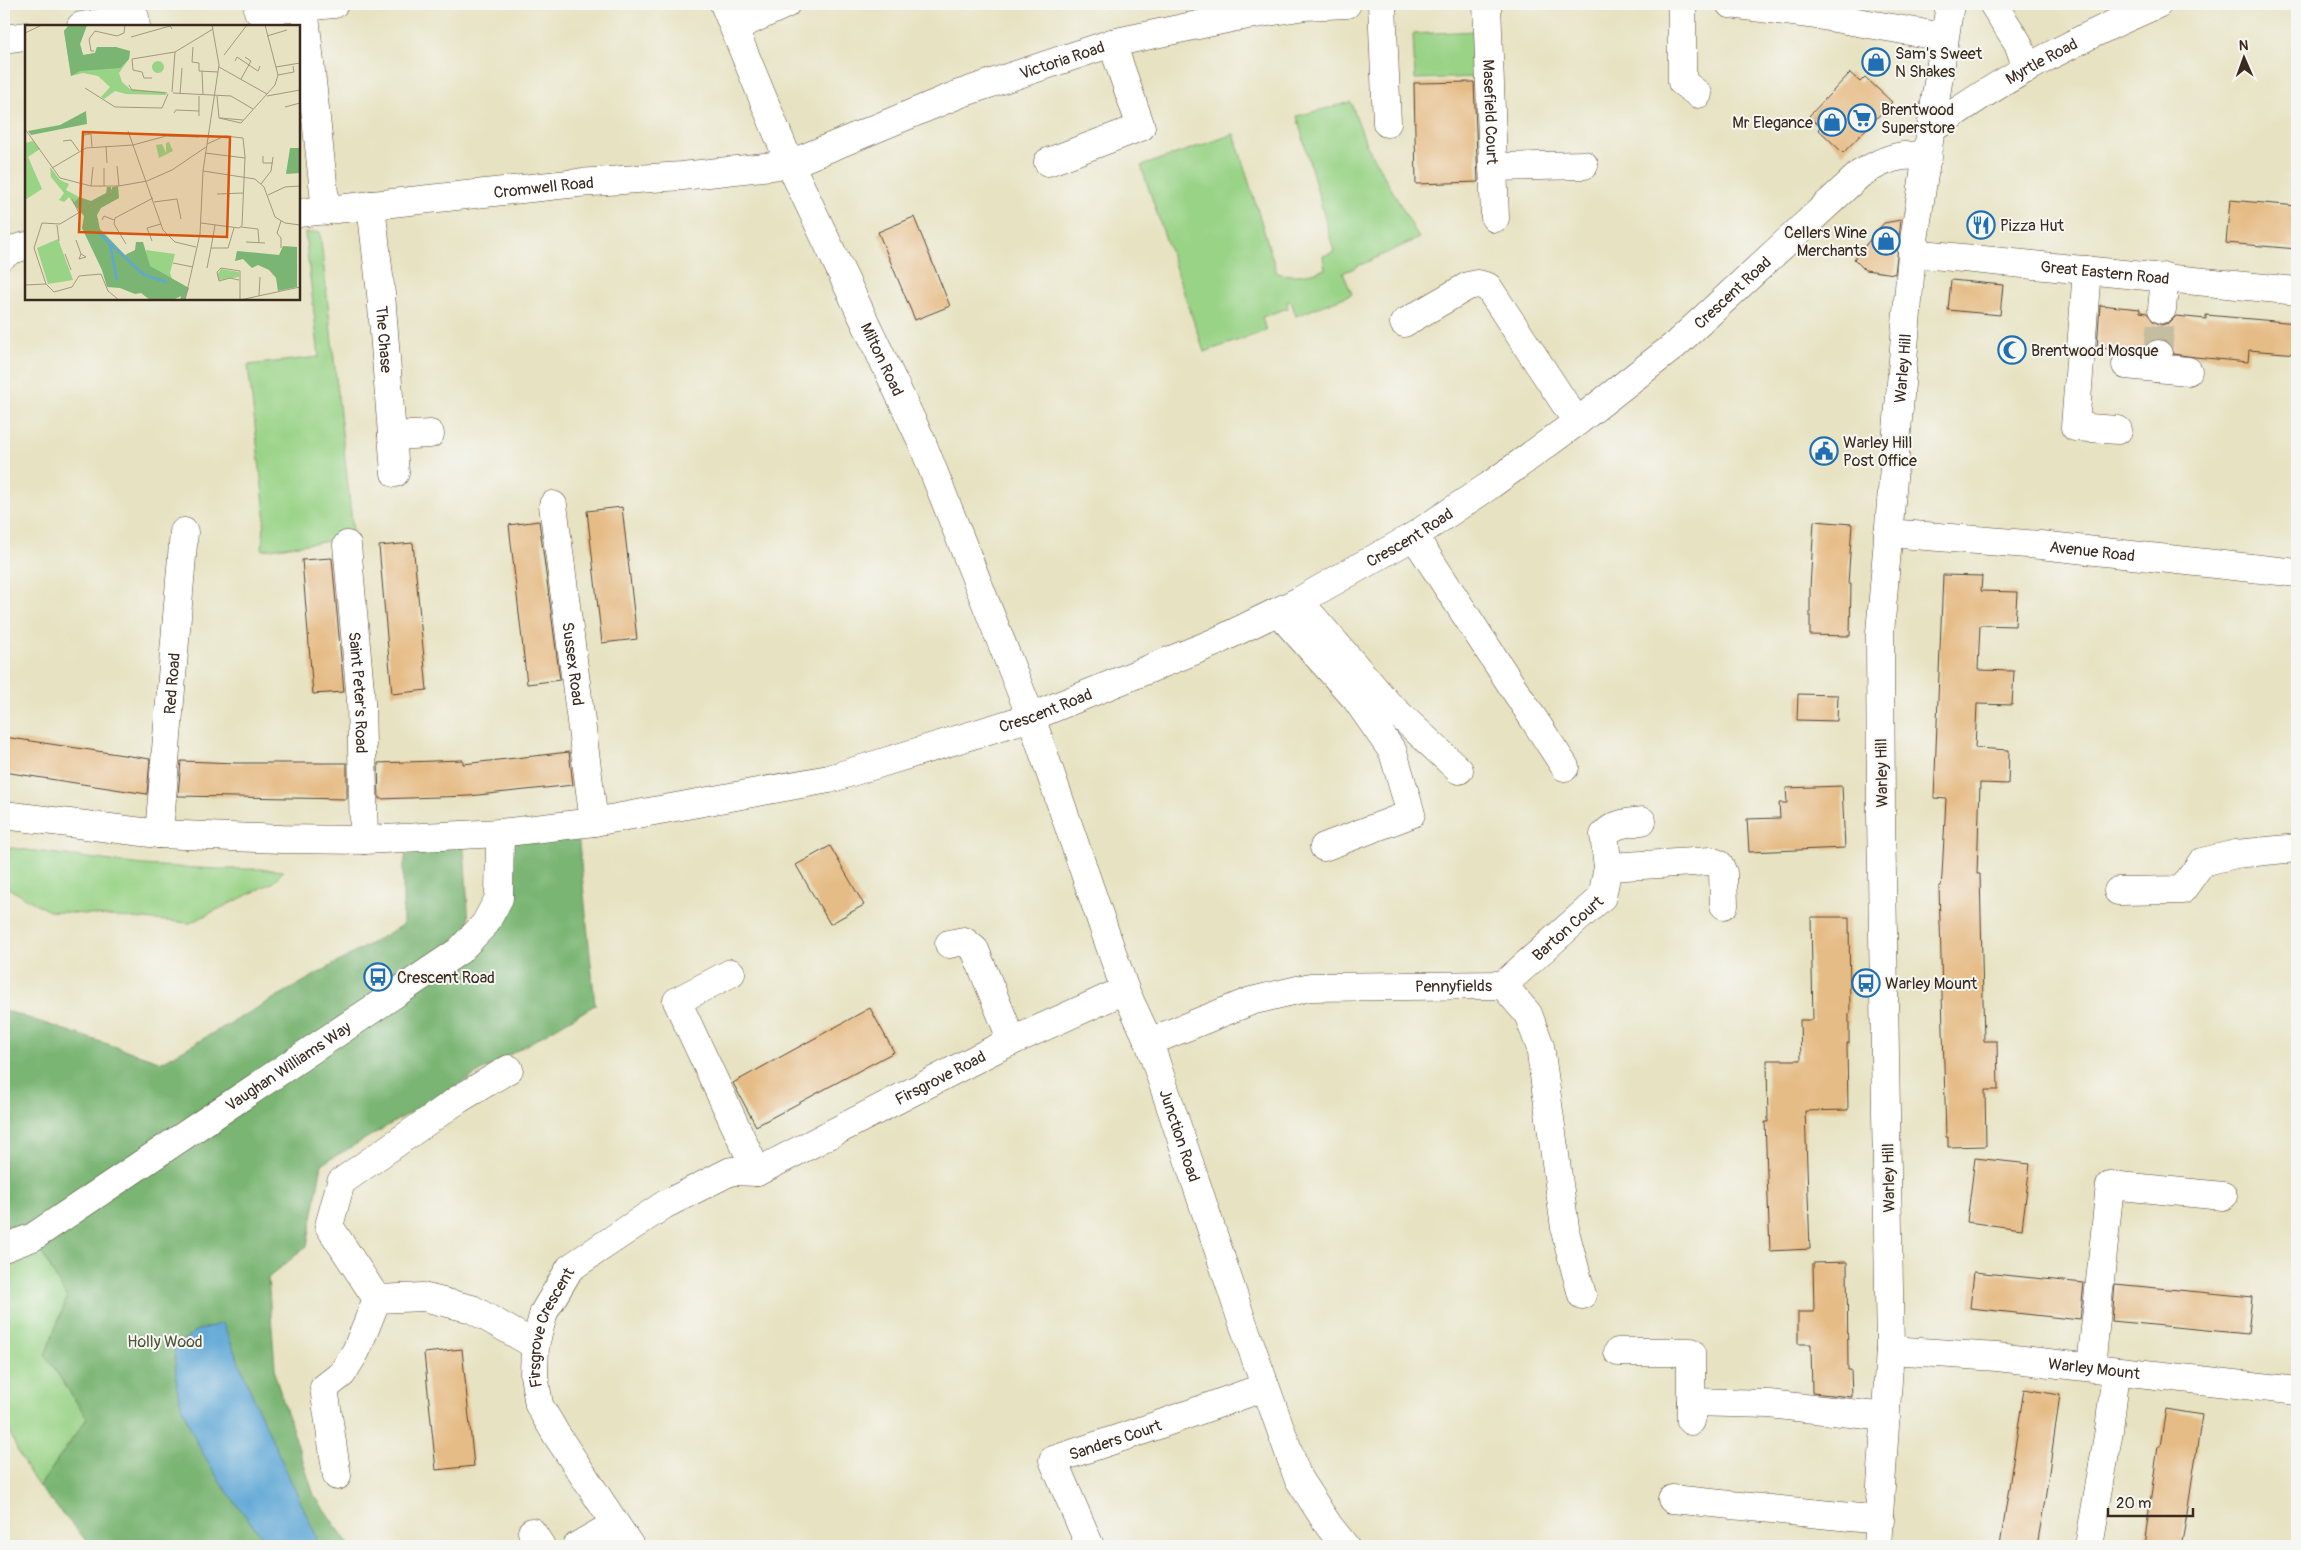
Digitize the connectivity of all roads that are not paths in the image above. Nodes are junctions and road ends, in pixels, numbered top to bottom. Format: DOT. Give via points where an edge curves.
graph roads {
  1 [pos="334,4"];
  2 [pos="786,4"];
  3 [pos="1347,4"];
  4 [pos="1382,4"];
  5 [pos="1487,4"];
  6 [pos="1682,4"];
  7 [pos="1730,4"];
  8 [pos="1950,4"];
  9 [pos="1993,4"];
  10 [pos="2158,4"];
  11 [pos="304,7"];
  12 [pos="258,12"];
  13 [pos="729,16"];
  14 [pos="135,22"];
  15 [pos="94,25"];
  16 [pos="25,36"];
  17 [pos="1944,38"];
  18 [pos="4,39"];
  19 [pos="1112,43"];
  20 [pos="2028,69"];
  21 [pos="1698,94"];
  22 [pos="1387,123"];
  23 [pos="1932,129"];
  24 [pos="1928,157"];
  25 [pos="1048,162"];
  26 [pos="790,164"];
  27 [pos="1584,165"];
  28 [pos="1493,167"];
  29 [pos="371,205"];
  30 [pos="326,211"];
  31 [pos="300,213"];
  32 [pos="1495,218"];
  33 [pos="25,246"];
  34 [pos="1912,253"];
  35 [pos="4,255"];
  36 [pos="2087,270"];
  37 [pos="2165,277"];
  38 [pos="2297,291"];
  39 [pos="2162,309"];
  40 [pos="1404,323"];
  41 [pos="2126,365"];
  42 [pos="2188,371"];
  43 [pos="1577,422"];
  44 [pos="2118,430"];
  45 [pos="430,434"];
  46 [pos="392,436"];
  47 [pos="395,473"];
  48 [pos="553,505"];
  49 [pos="184,532"];
  50 [pos="1888,533"];
  51 [pos="1414,536"];
  52 [pos="347,545"];
  53 [pos="2297,572"];
  54 [pos="1289,606"];
  55 [pos="1031,717"];
  56 [pos="1564,766"];
  57 [pos="1459,770"];
  58 [pos="4,815"];
  59 [pos="1642,820"];
  60 [pos="594,822"];
  61 [pos="500,833"];
  62 [pos="160,834"];
  63 [pos="364,840"];
  64 [pos="1324,847"];
  65 [pos="2297,848"];
  66 [pos="1608,866"];
  67 [pos="2118,891"];
  68 [pos="1724,905"];
  69 [pos="949,944"];
  70 [pos="731,973"];
  71 [pos="1503,985"];
  72 [pos="1125,990"];
  73 [pos="1012,1041"];
  74 [pos="1149,1042"];
  75 [pos="509,1069"];
  76 [pos="757,1172"];
  77 [pos="2223,1196"];
  78 [pos="4,1248"];
  79 [pos="1582,1295"];
  80 [pos="377,1299"];
  81 [pos="535,1345"];
  82 [pos="1890,1350"];
  83 [pos="1618,1352"];
  84 [pos="2103,1369"];
  85 [pos="1265,1387"];
  86 [pos="2297,1391"];
  87 [pos="1886,1417"];
  88 [pos="336,1476"];
  89 [pos="1672,1499"];
  90 [pos="615,1524"];
  91 [pos="1879,1533"];
  92 [pos="577,1546"];
  93 [pos="630,1546"];
  94 [pos="1090,1546"];
  95 [pos="1345,1546"];
  96 [pos="2089,1546"];
  1 -- 11 [label="street"];
  2 -- 13 [label="street"];
  3 -- 19 [label="street, Victoria Road" via="1305,6 1231,18"];
  4 -- 22 [label="street"];
  5 -- 28 [label="street, Masefield Court"];
  6 -- 21 [label="street" via="1682,82"];
  7 -- 17 [label="street" via="1817,15"];
  8 -- 17 [label="street, Warley Hill"];
  9 -- 20 [label="street" via="2018,43"];
  10 -- 20 [label="street, Myrtle Road" via="2100,29"];
  11 -- 12 [label="street"];
  11 -- 30 [label="street"];
  13 -- 26 [label="street, Milton Road"];
  14 -- 15 [label="street"];
  16 -- 18 [label="street"];
  17 -- 23 [label="street, Warley Hill"];
  19 -- 25 [label="street" via="1141,127"];
  19 -- 26 [label="street, Victoria Road" via="959,94"];
  20 -- 23 [label="street, Myrtle Road" via="1972,100"];
  23 -- 24 [label="street, Warley Hill"];
  24 -- 34 [label="street, Warley Hill"];
  24 -- 43 [label="street, Crescent Road" via="1913,154 1883,160 1860,174 1674,346"];
  26 -- 29 [label="street, Cromwell Road"];
  26 -- 55 [label="street, Milton Road" via="921,440"];
  27 -- 28 [label="street"];
  28 -- 32 [label="street, Masefield Court"];
  29 -- 30 [label="street, Cromwell Road"];
  29 -- 46 [label="street, The Chase"];
  30 -- 31 [label="street, Cromwell Road"];
  33 -- 35 [label="street"];
  34 -- 36 [label="street, Great Eastern Road"];
  34 -- 50 [label="street, Warley Hill"];
  36 -- 37 [label="street, Great Eastern Road"];
  36 -- 44 [label="street" via="2075,426"];
  37 -- 38 [label="street, Great Eastern Road"];
  37 -- 39 [label="street"];
  40 -- 43 [label="street" via="1468,286 1488,287"];
  41 -- 42 [label="street" via="2157,361"];
  43 -- 51 [label="street, Crescent Road" via="1490,486"];
  45 -- 46 [label="street"];
  46 -- 47 [label="street, The Chase"];
  48 -- 60 [label="street, Sussex Road"];
  49 -- 62 [label="street, Red Road"];
  50 -- 53 [label="street, Avenue Road"];
  50 -- 82 [label="street, Warley Hill" via="1880,634 1880,732"];
  51 -- 54 [label="street, Crescent Road"];
  51 -- 56 [label="street"];
  52 -- 63 [label="street, Saint Peter's Road" via="361,701"];
  54 -- 55 [label="street, Crescent Road" via="1213,644"];
  54 -- 57 [label="street"];
  54 -- 64 [label="street" via="1393,752 1411,814"];
  55 -- 60 [label="street, Crescent Road" via="829,779"];
  55 -- 72 [label="street, Junction Road"];
  58 -- 62 [label="street, Crescent Road"];
  59 -- 66 [label="street, Barton Court" via="1609,829 1604,835"];
  60 -- 61 [label="street, Crescent Road"];
  61 -- 63 [label="street, Crescent Road"];
  61 -- 78 [label="street, Vaughan Williams Way" via="498,898 485,924 459,950 33,1237"];
  62 -- 63 [label="street, Crescent Road"];
  65 -- 67 [label="street" via="2236,854 2202,862 2182,890"];
  66 -- 68 [label="street" via="1712,861 1719,864 1723,872"];
  66 -- 71 [label="street, Barton Court" via="1602,897"];
  69 -- 73 [label="street" via="964,942 974,950"];
  70 -- 76 [label="street" via="677,1001"];
  71 -- 74 [label="street, Pennyfields" via="1310,987 1251,1000"];
  71 -- 79 [label="street, Pennyfields" via="1528,1014 1540,1046 1566,1236"];
  72 -- 73 [label="street, Firsgrove Road"];
  72 -- 74 [label="street, Junction Road"];
  73 -- 76 [label="street, Firsgrove Road"];
  74 -- 85 [label="street, Junction Road"];
  75 -- 80 [label="street" via="459,1099 341,1182 329,1226"];
  76 -- 81 [label="street, Firsgrove Crescent" via="731,1171 689,1192 664,1205 570,1268 544,1312"];
  77 -- 84 [label="street" via="2110,1186"];
  80 -- 81 [label="street" via="423,1297 472,1309"];
  80 -- 88 [label="street" via="342,1374 324,1388"];
  81 -- 90 [label="street, Firsgrove Crescent" via="534,1375 539,1405"];
  82 -- 84 [label="street, Warley Mount" via="1997,1357"];
  82 -- 87 [label="street, Warley Hill"];
  83 -- 87 [label="street" via="1691,1352 1691,1412 1769,1404"];
  84 -- 86 [label="street, Warley Mount"];
  84 -- 96 [label="street" via="2109,1430"];
  85 -- 94 [label="street, Sanders Court" via="1052,1460"];
  85 -- 95 [label="street, Junction Road" via="1298,1478"];
  87 -- 91 [label="street, Warley Hill"];
  89 -- 91 [label="street"];
  90 -- 92 [label="street"];
  90 -- 93 [label="street, Firsgrove Crescent"];
}
